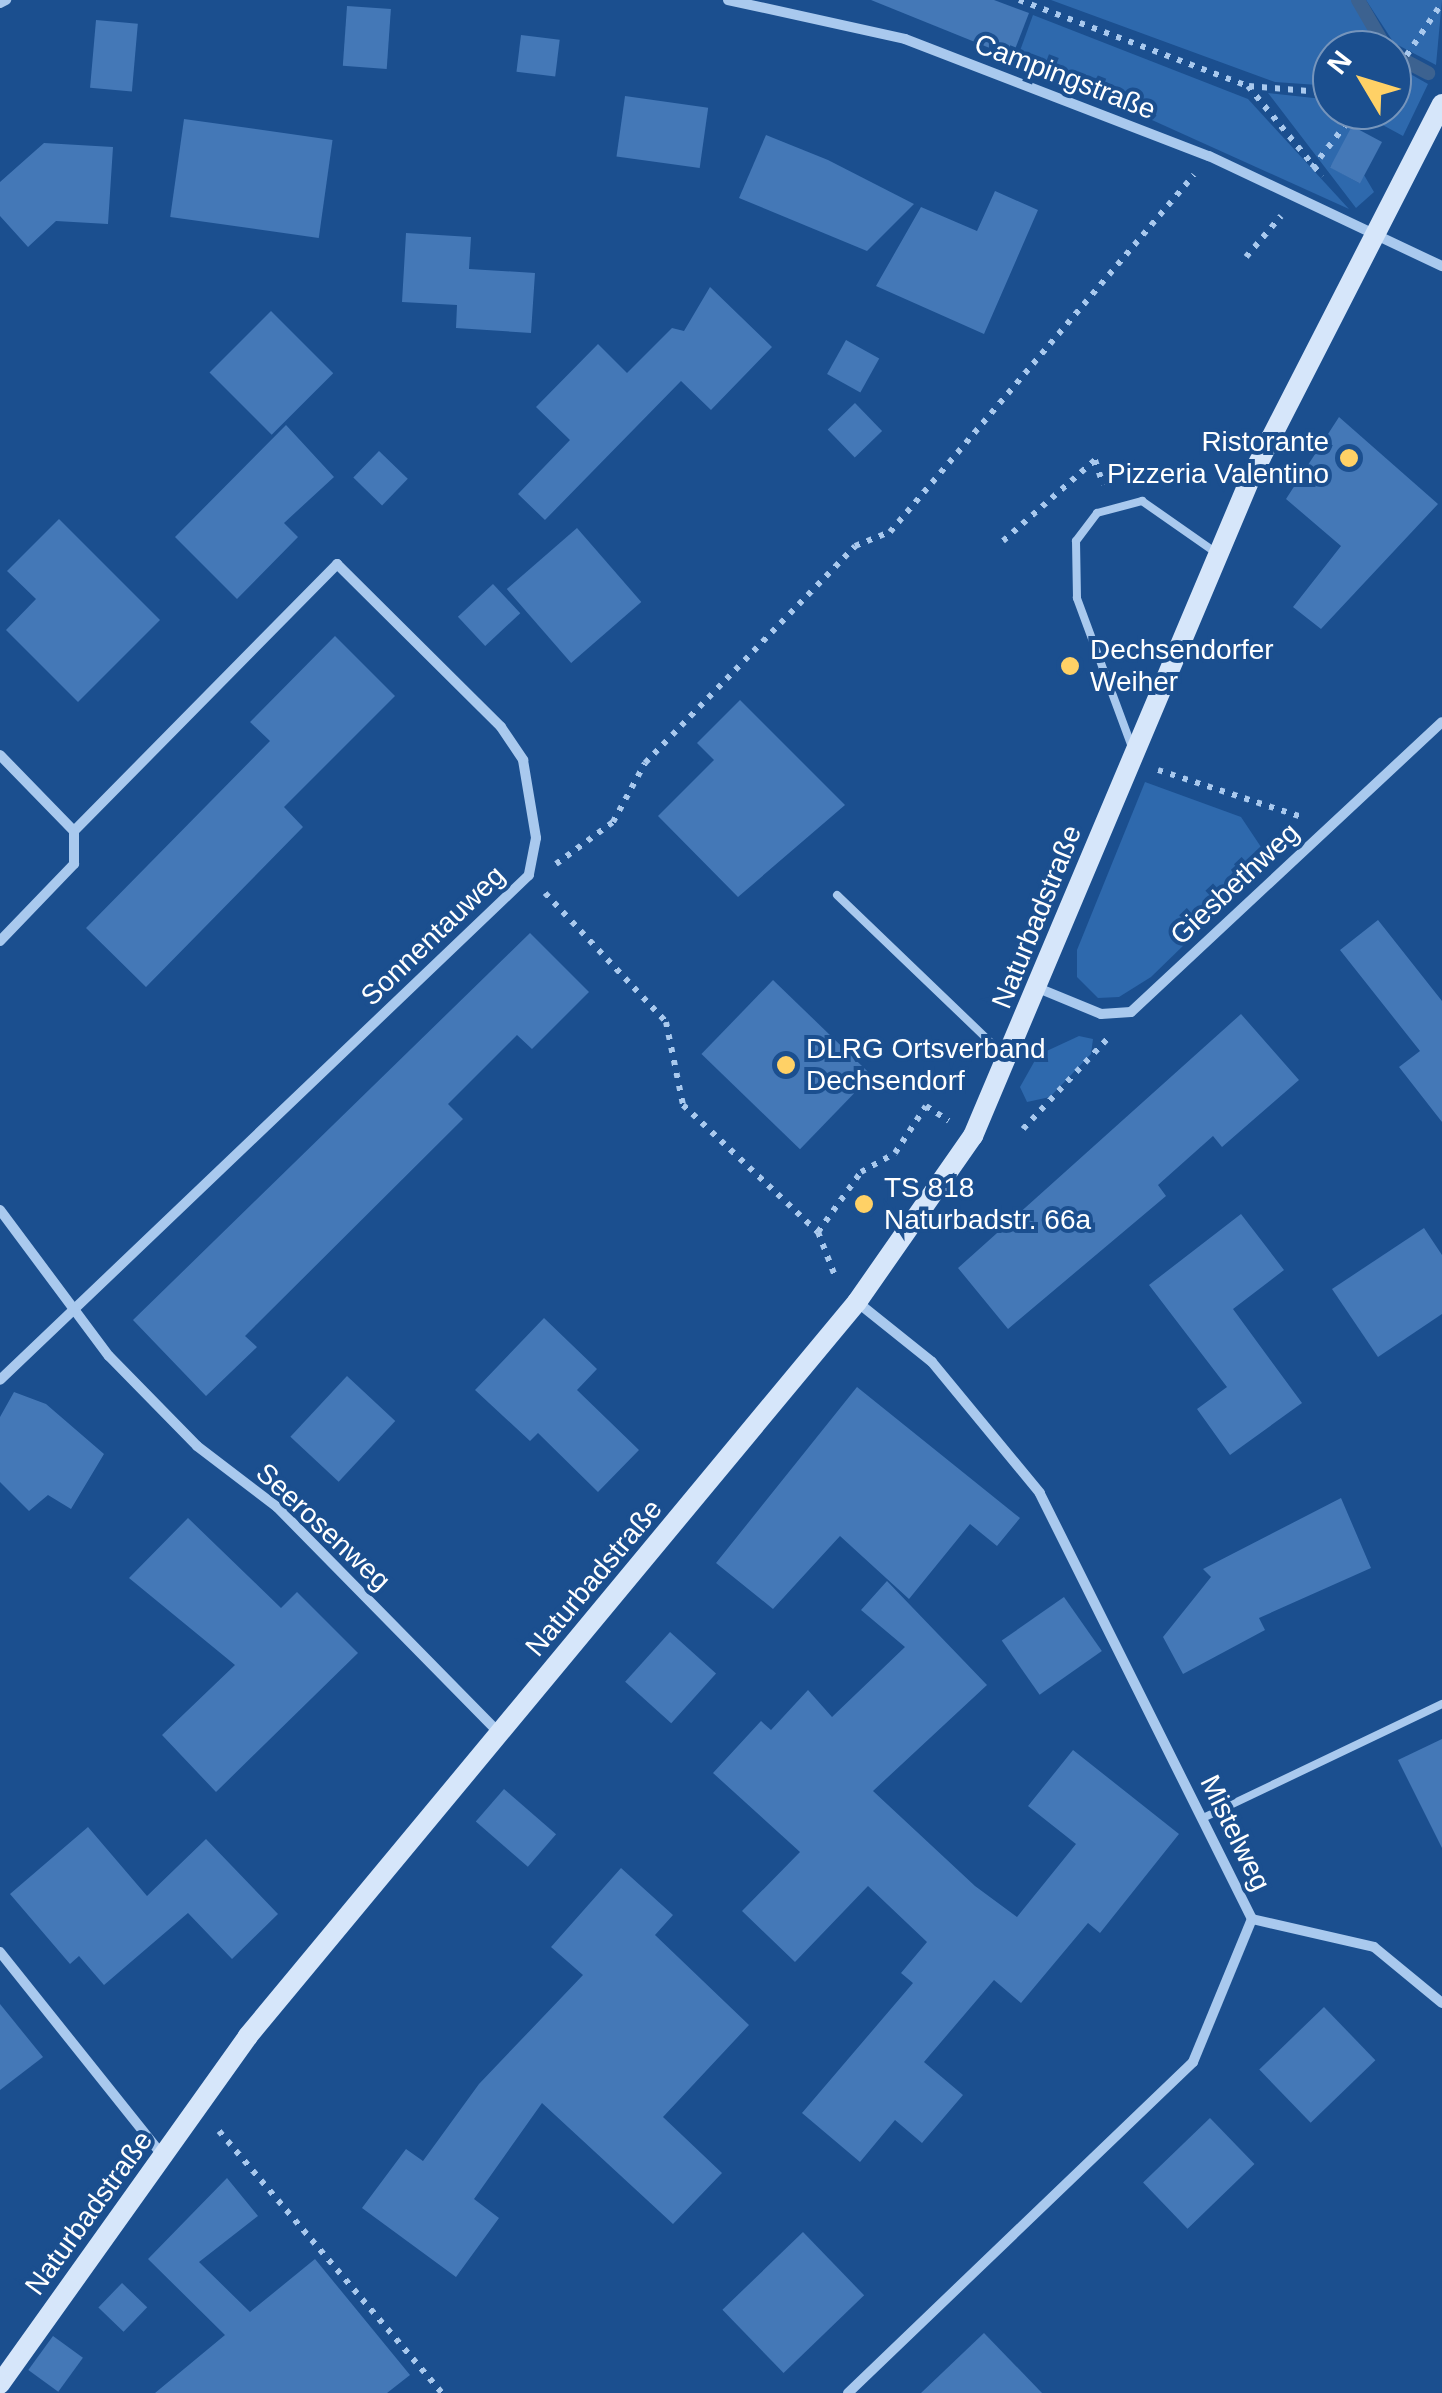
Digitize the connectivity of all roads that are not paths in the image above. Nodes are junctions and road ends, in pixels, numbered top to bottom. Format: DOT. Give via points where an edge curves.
graph roads {
  1 [pos="728,0"];
  2 [pos="1442,104"];
  3 [pos="1374,232"];
  4 [pos="1442,266"];
  5 [pos="1218,554"];
  6 [pos="1442,722"];
  7 [pos="1134,750"];
  8 [pos="0,754"];
  9 [pos="74,832"];
  10 [pos="837,895"];
  11 [pos="0,940"];
  12 [pos="1038,988"];
  13 [pos="1009,1058"];
  14 [pos="0,1210"];
  15 [pos="857,1302"];
  16 [pos="78,1308"];
  17 [pos="0,1380"];
  18 [pos="1442,1704"];
  19 [pos="500,1734"];
  20 [pos="1203,1818"];
  21 [pos="1252,1919"];
  22 [pos="0,1952"];
  23 [pos="1442,2003"];
  24 [pos="163,2156"];
  25 [pos="0,2384"];
  26 [pos="848,2393"];
  1 -- 3 [label="street, Campingstraße" via="905,39 1205,155"];
  2 -- 3 [label="street, Naturbadstraße"];
  3 -- 4 [label="street, Campingstraße"];
  3 -- 5 [label="street, Naturbadstraße"];
  5 -- 7 [label="street, Naturbadstraße"];
  5 -- 7 [label="lane" via="1142,501 1110,506 1076,541 1077,598"];
  6 -- 12 [label="street, Giesbethweg" via="1131,1012 1114,1013"];
  7 -- 12 [label="street, Naturbadstraße"];
  8 -- 9 [label="street"];
  9 -- 11 [label="street, Sonnentauweg" via="74,864"];
  9 -- 16 [label="street, Sonnentauweg" via="336,564 523,760 536,838 529,875"];
  10 -- 13 [label="lane" via="983,1044"];
  12 -- 13 [label="street, Naturbadstraße"];
  13 -- 15 [label="street, Naturbadstraße" via="972,1136"];
  14 -- 16 [label="street, Seerosenweg"];
  15 -- 19 [label="street, Naturbadstraße"];
  15 -- 20 [label="street, Mistelweg" via="932,1362 1040,1493"];
  16 -- 17 [label="street"];
  16 -- 19 [label="street, Seerosenweg" via="197,1446 277,1507"];
  18 -- 20 [label="lane"];
  19 -- 24 [label="street, Naturbadstraße"];
  20 -- 21 [label="street, Mistelweg"];
  21 -- 23 [label="street" via="1374,1948"];
  21 -- 26 [label="street, Mistelweg" via="1193,2062"];
  22 -- 24 [label="street"];
  24 -- 25 [label="street, Naturbadstraße"];
}
